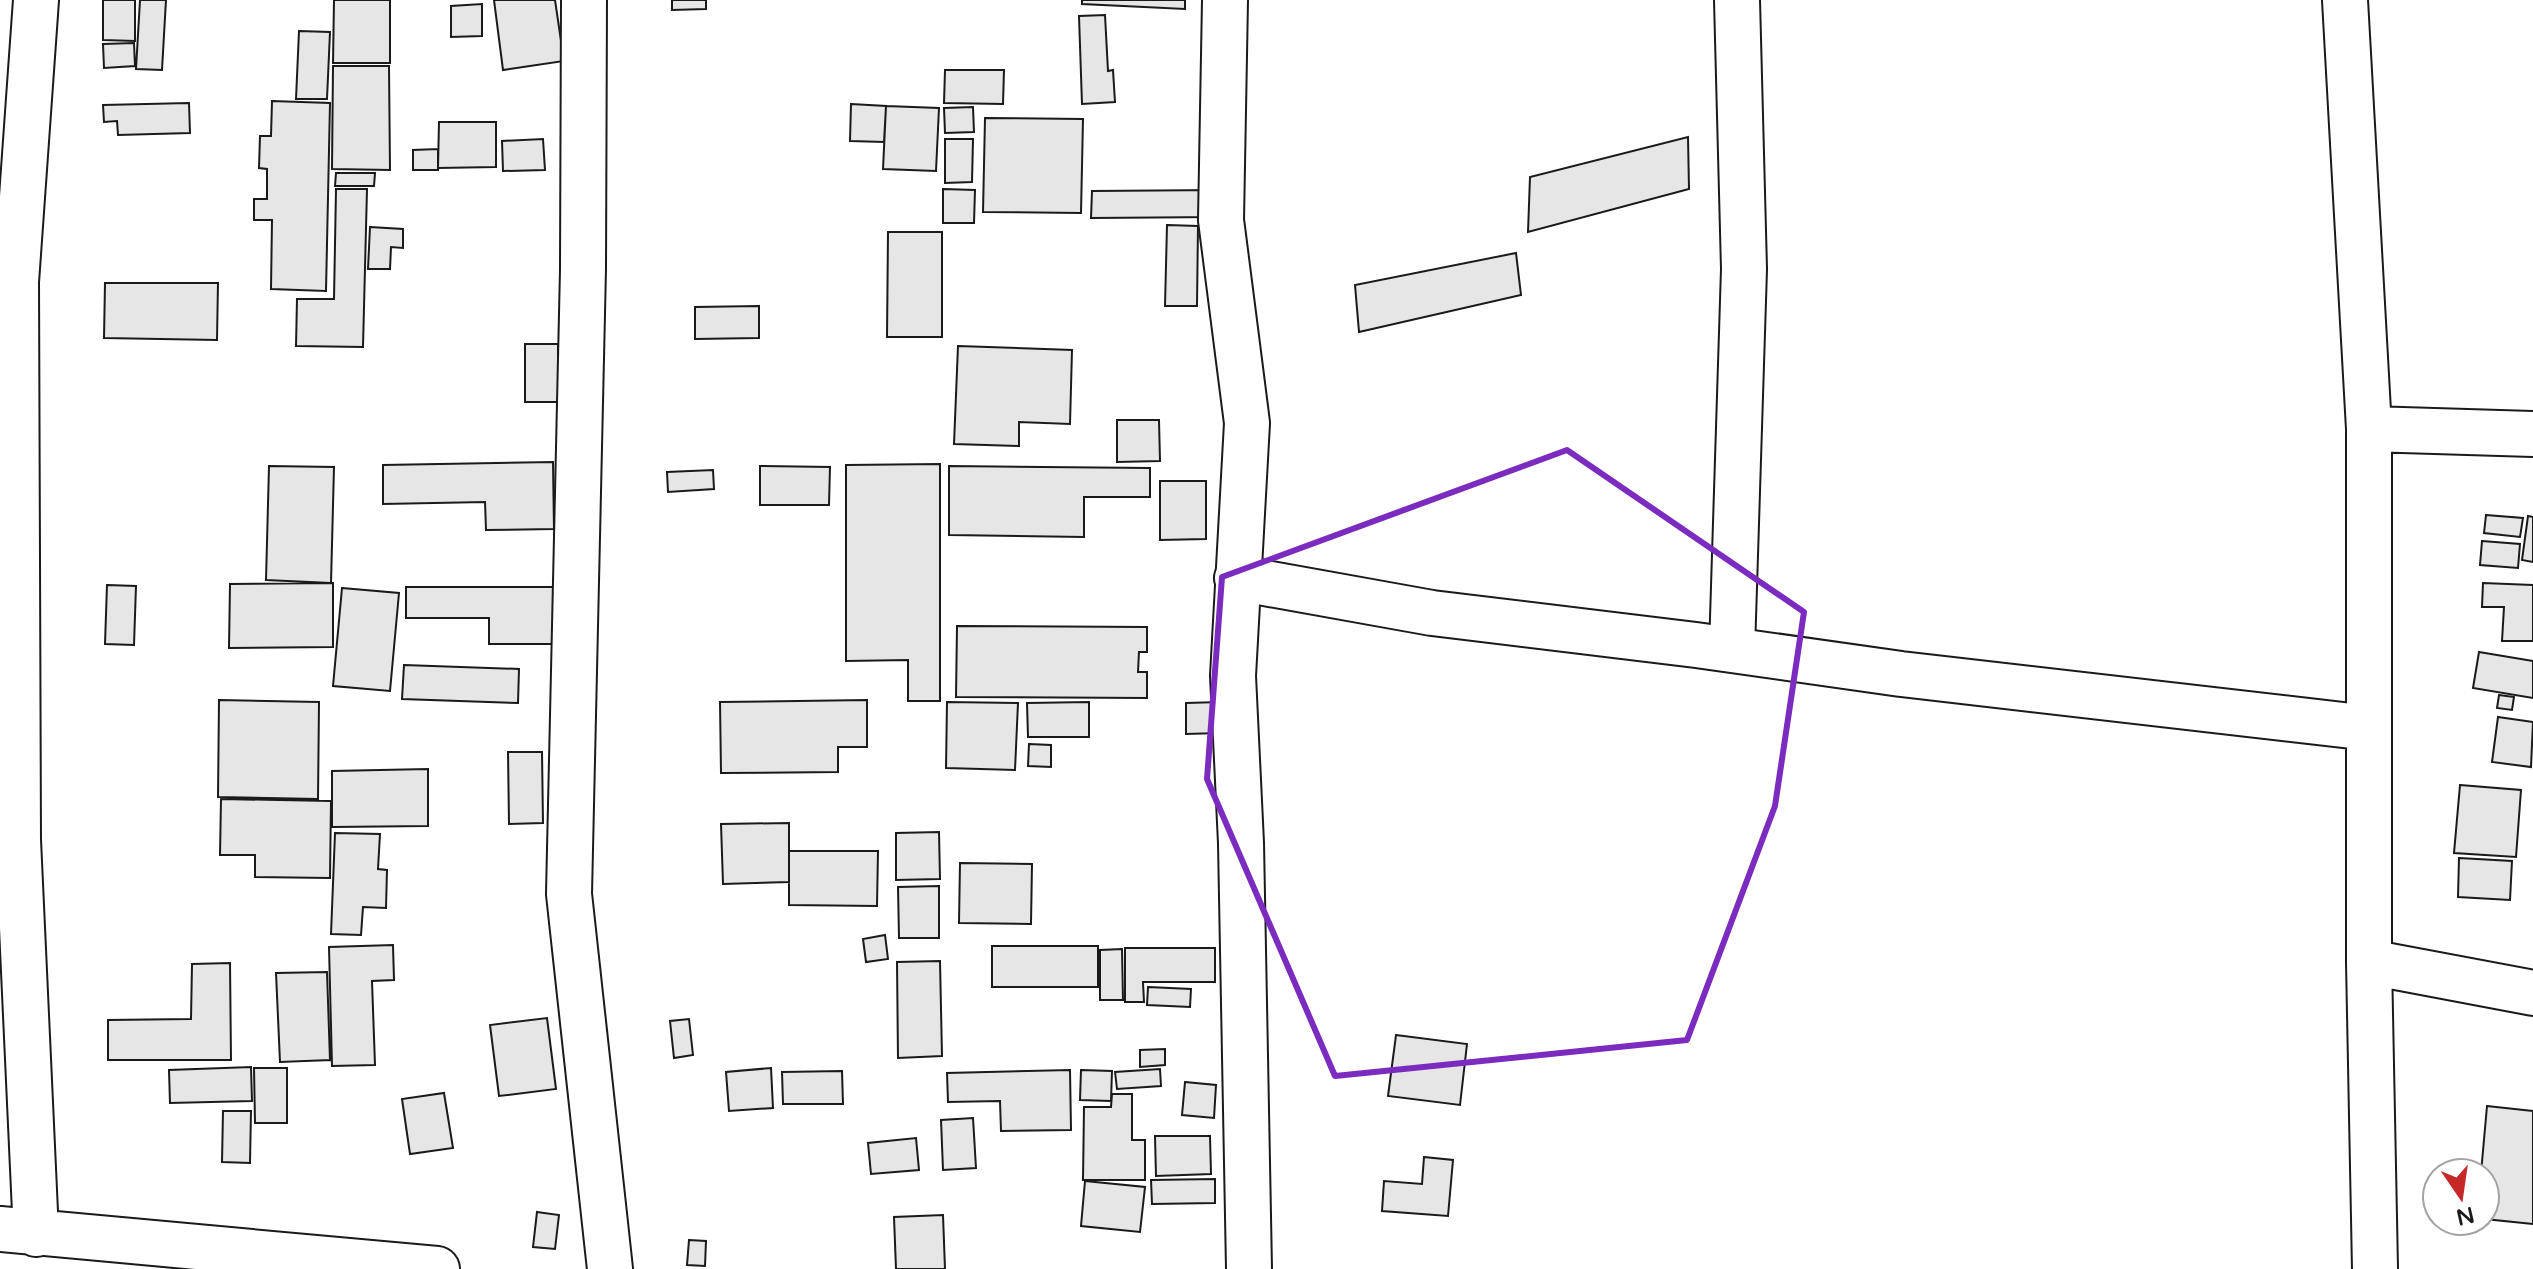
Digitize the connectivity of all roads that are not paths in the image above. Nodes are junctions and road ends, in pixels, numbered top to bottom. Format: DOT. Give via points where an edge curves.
graph roads {
  1 [pos="36,0"];
  2 [pos="584,0"];
  3 [pos="1225,0"];
  4 [pos="1737,0"];
  5 [pos="2345,0"];
  6 [pos="2369,429"];
  7 [pos="2533,434"];
  8 [pos="9,577"];
  9 [pos="1237,578"];
  10 [pos="1732,650"];
  11 [pos="2369,728"];
  12 [pos="2369,962"];
  13 [pos="2533,993"];
  14 [pos="18,1232"];
  15 [pos="437,1269"];
  16 [pos="610,1269"];
  17 [pos="1249,1269"];
  18 [pos="2375,1269"];
  1 -- 8 [label="street" via="16,282"];
  2 -- 16 [label="street" via="569,894"];
  3 -- 9 [label="street" via="1221,220 1247,423"];
  4 -- 10 [label="street" via="1744,269"];
  5 -- 6 [label="street"];
  6 -- 7 [label="street"];
  6 -- 11 [label="street"];
  8 -- 14 [label="street" via="18,840"];
  9 -- 10 [label="street" via="1432,613"];
  9 -- 17 [label="street" via="1233,676"];
  10 -- 11 [label="street"];
  11 -- 12 [label="street"];
  12 -- 13 [label="street"];
  12 -- 18 [label="street"];
  14 -- 15 [label="street"];
}
